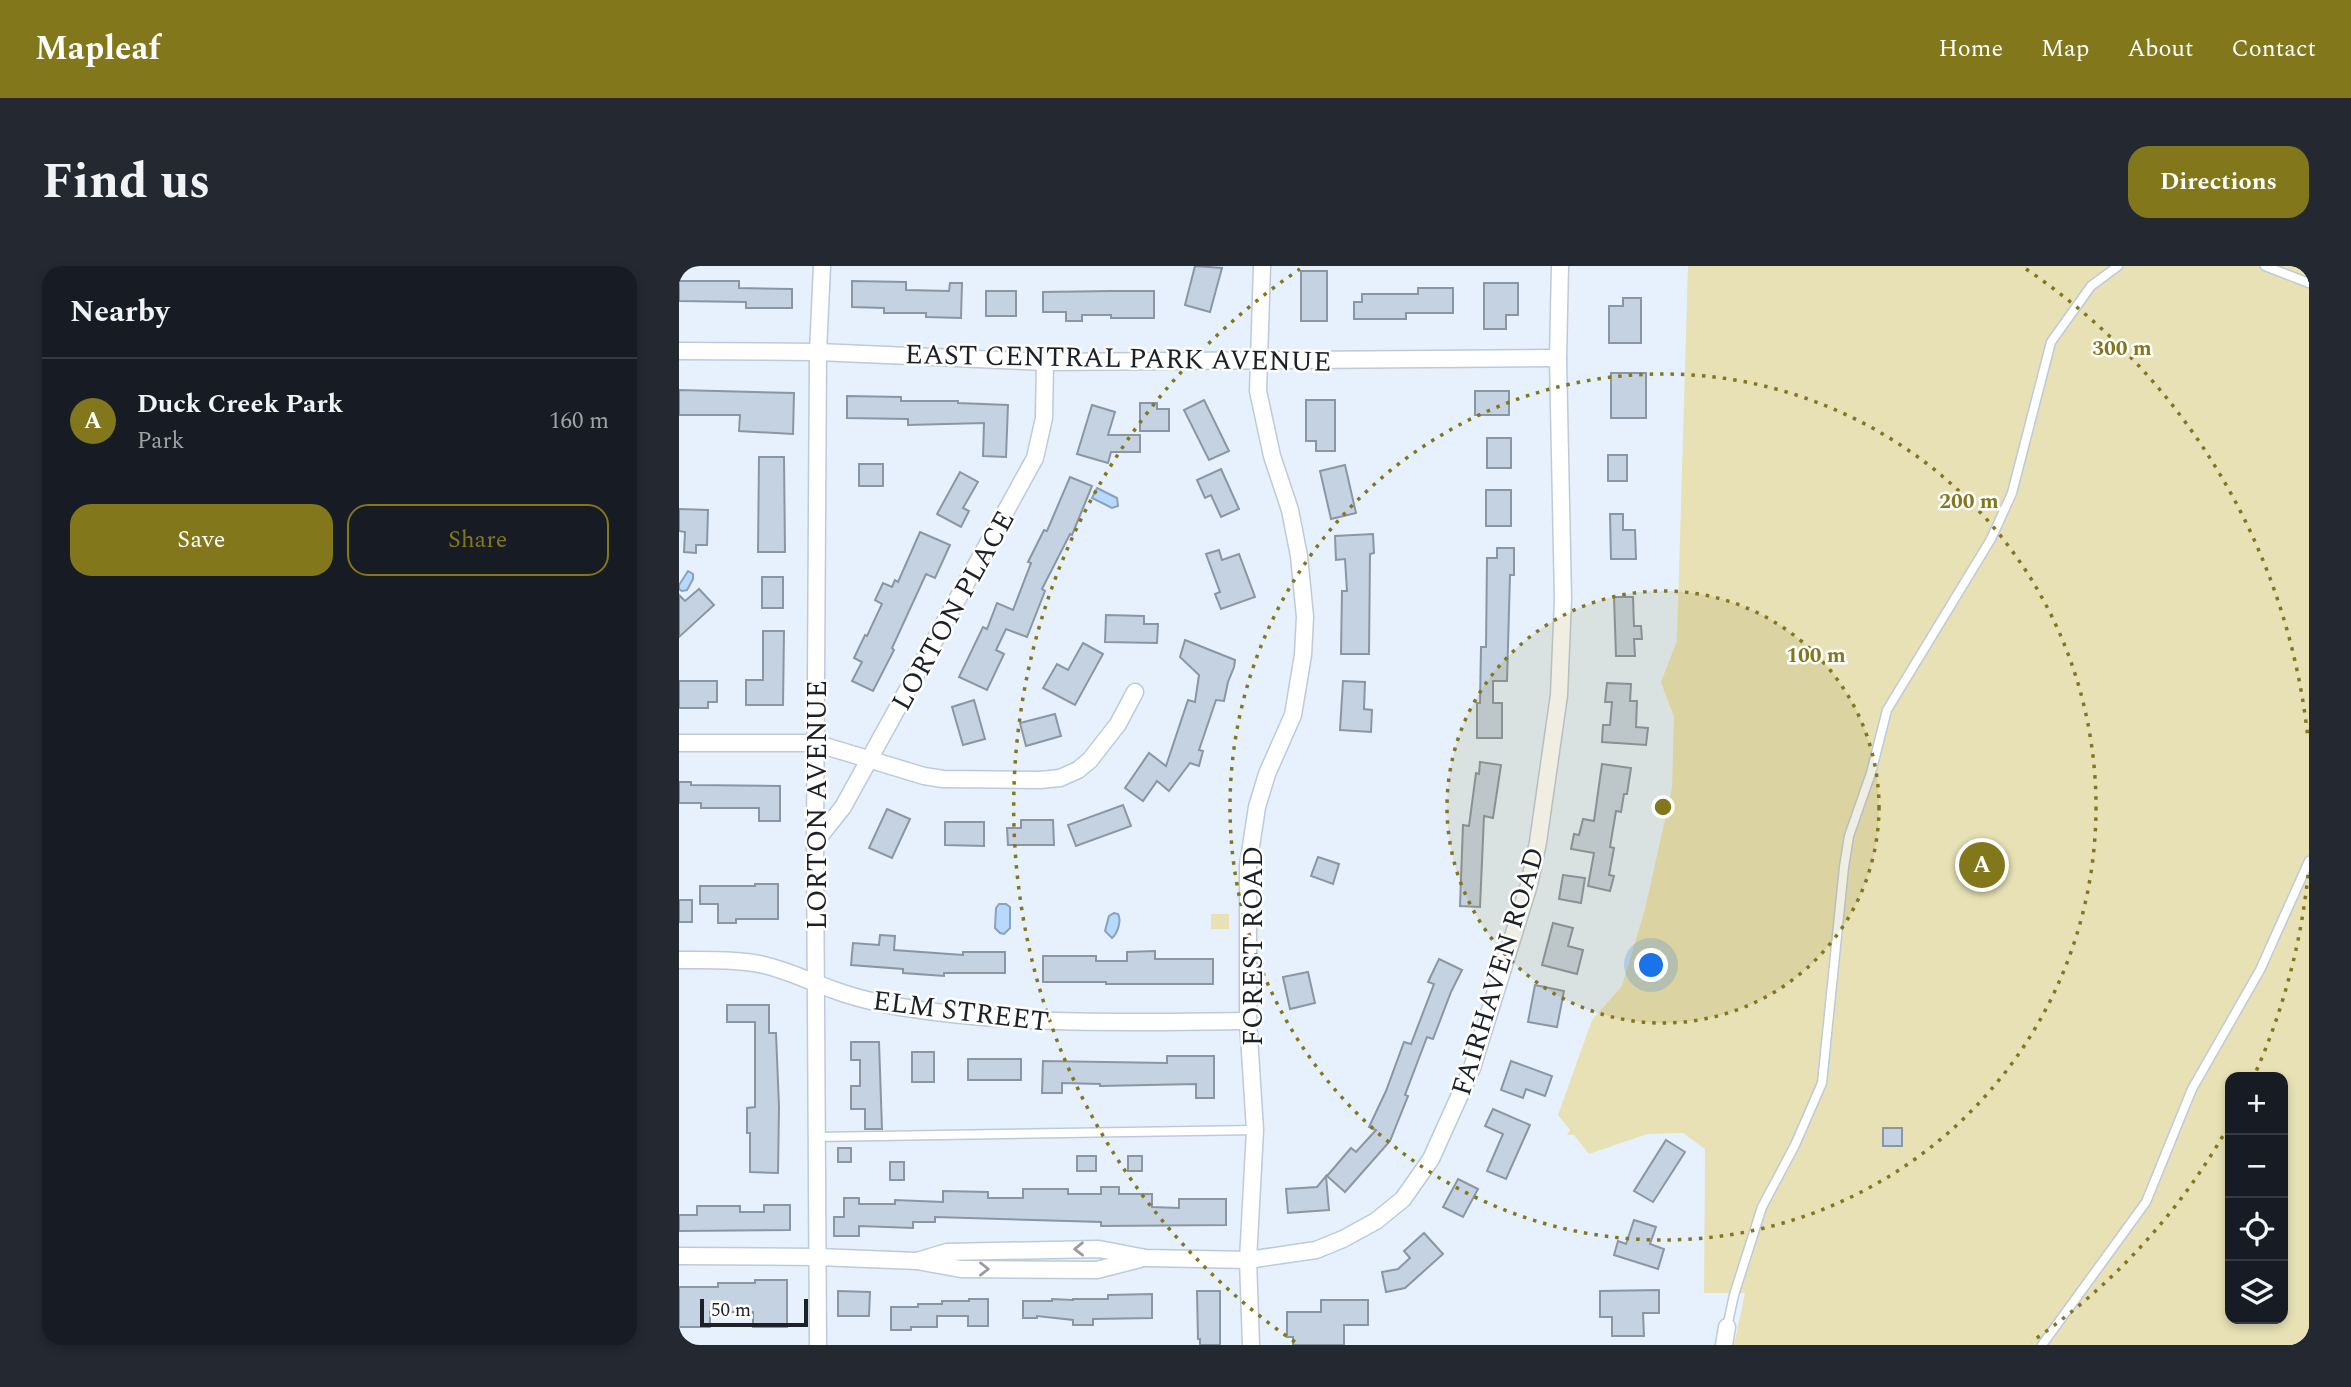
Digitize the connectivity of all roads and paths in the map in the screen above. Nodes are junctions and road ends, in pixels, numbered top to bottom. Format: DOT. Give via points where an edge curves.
graph roads {
  1 [pos="822,266"];
  2 [pos="1262,266"];
  3 [pos="1560,266"];
  4 [pos="2118,266"];
  5 [pos="2265,266"];
  6 [pos="2309,282"];
  7 [pos="679,351"];
  8 [pos="818,352"];
  9 [pos="1558,358"];
  10 [pos="1258,360"];
  11 [pos="1045,362"];
  12 [pos="1135,692"];
  13 [pos="679,743"];
  14 [pos="815,743"];
  15 [pos="870,759"];
  16 [pos="815,842"];
  17 [pos="2309,861"];
  18 [pos="679,960"];
  19 [pos="815,983"];
  20 [pos="1248,1021"];
  21 [pos="1255,1130"];
  22 [pos="817,1137"];
  23 [pos="679,1256"];
  24 [pos="818,1257"];
  25 [pos="1248,1260"];
  26 [pos="1727,1327"];
  27 [pos="818,1345"];
  28 [pos="1251,1345"];
  29 [pos="1724,1345"];
  30 [pos="2042,1345"];
  1 -- 8 [label="street, LORTON AVENUE"];
  2 -- 10 [label="street, FOREST ROAD"];
  3 -- 9 [label="street, FAIRHAVEN ROAD"];
  4 -- 26 [label="lane" via="2091,286 2051,342 2012,493 1991,539 1887,710 1849,836 1822,1083 1762,1207"];
  5 -- 6 [label="lane"];
  7 -- 8 [label="street, EAST CENTRAL PARK AVENUE"];
  8 -- 11 [label="street, EAST CENTRAL PARK AVENUE"];
  8 -- 14 [label="street, LORTON AVENUE"];
  9 -- 10 [label="street, EAST CENTRAL PARK AVENUE"];
  9 -- 25 [label="street, FAIRHAVEN ROAD" via="1563,599 1559,695 1529,886 1472,1068 1431,1159 1403,1199 1376,1221 1316,1250"];
  10 -- 11 [label="street, EAST CENTRAL PARK AVENUE"];
  10 -- 20 [label="street, FOREST ROAD" via="1260,401 1290,510 1305,617 1293,715 1267,774 1252,832"];
  11 -- 15 [label="street, LORTON PLACE" via="1044,418 1035,458"];
  12 -- 15 [label="street" via="1090,760 1060,778 943,779"];
  13 -- 14 [label="street"];
  14 -- 15 [label="street"];
  14 -- 16 [label="street, LORTON AVENUE"];
  15 -- 16 [label="street, LORTON PLACE" via="843,807"];
  16 -- 19 [label="street, LORTON AVENUE"];
  17 -- 30 [label="lane" via="2260,970 2192,1089 2146,1202"];
  18 -- 19 [label="street, ELM STREET" via="761,964"];
  19 -- 20 [label="street, ELM STREET" via="884,1004 989,1018"];
  19 -- 22 [label="street, LORTON AVENUE"];
  20 -- 21 [label="street, FOREST ROAD"];
  21 -- 22 [label="lane"];
  21 -- 25 [label="street, FOREST ROAD"];
  22 -- 24 [label="street, LORTON AVENUE"];
  23 -- 24 [label="street, FAIRHAVEN ROAD"];
  24 -- 25 [label="street, FAIRHAVEN ROAD" via="916,1261 961,1269 1097,1270 1146,1258"];
  24 -- 27 [label="street, LORTON AVENUE"];
  25 -- 28 [label="street, FOREST ROAD"];
  26 -- 29 [label="street"];
}
